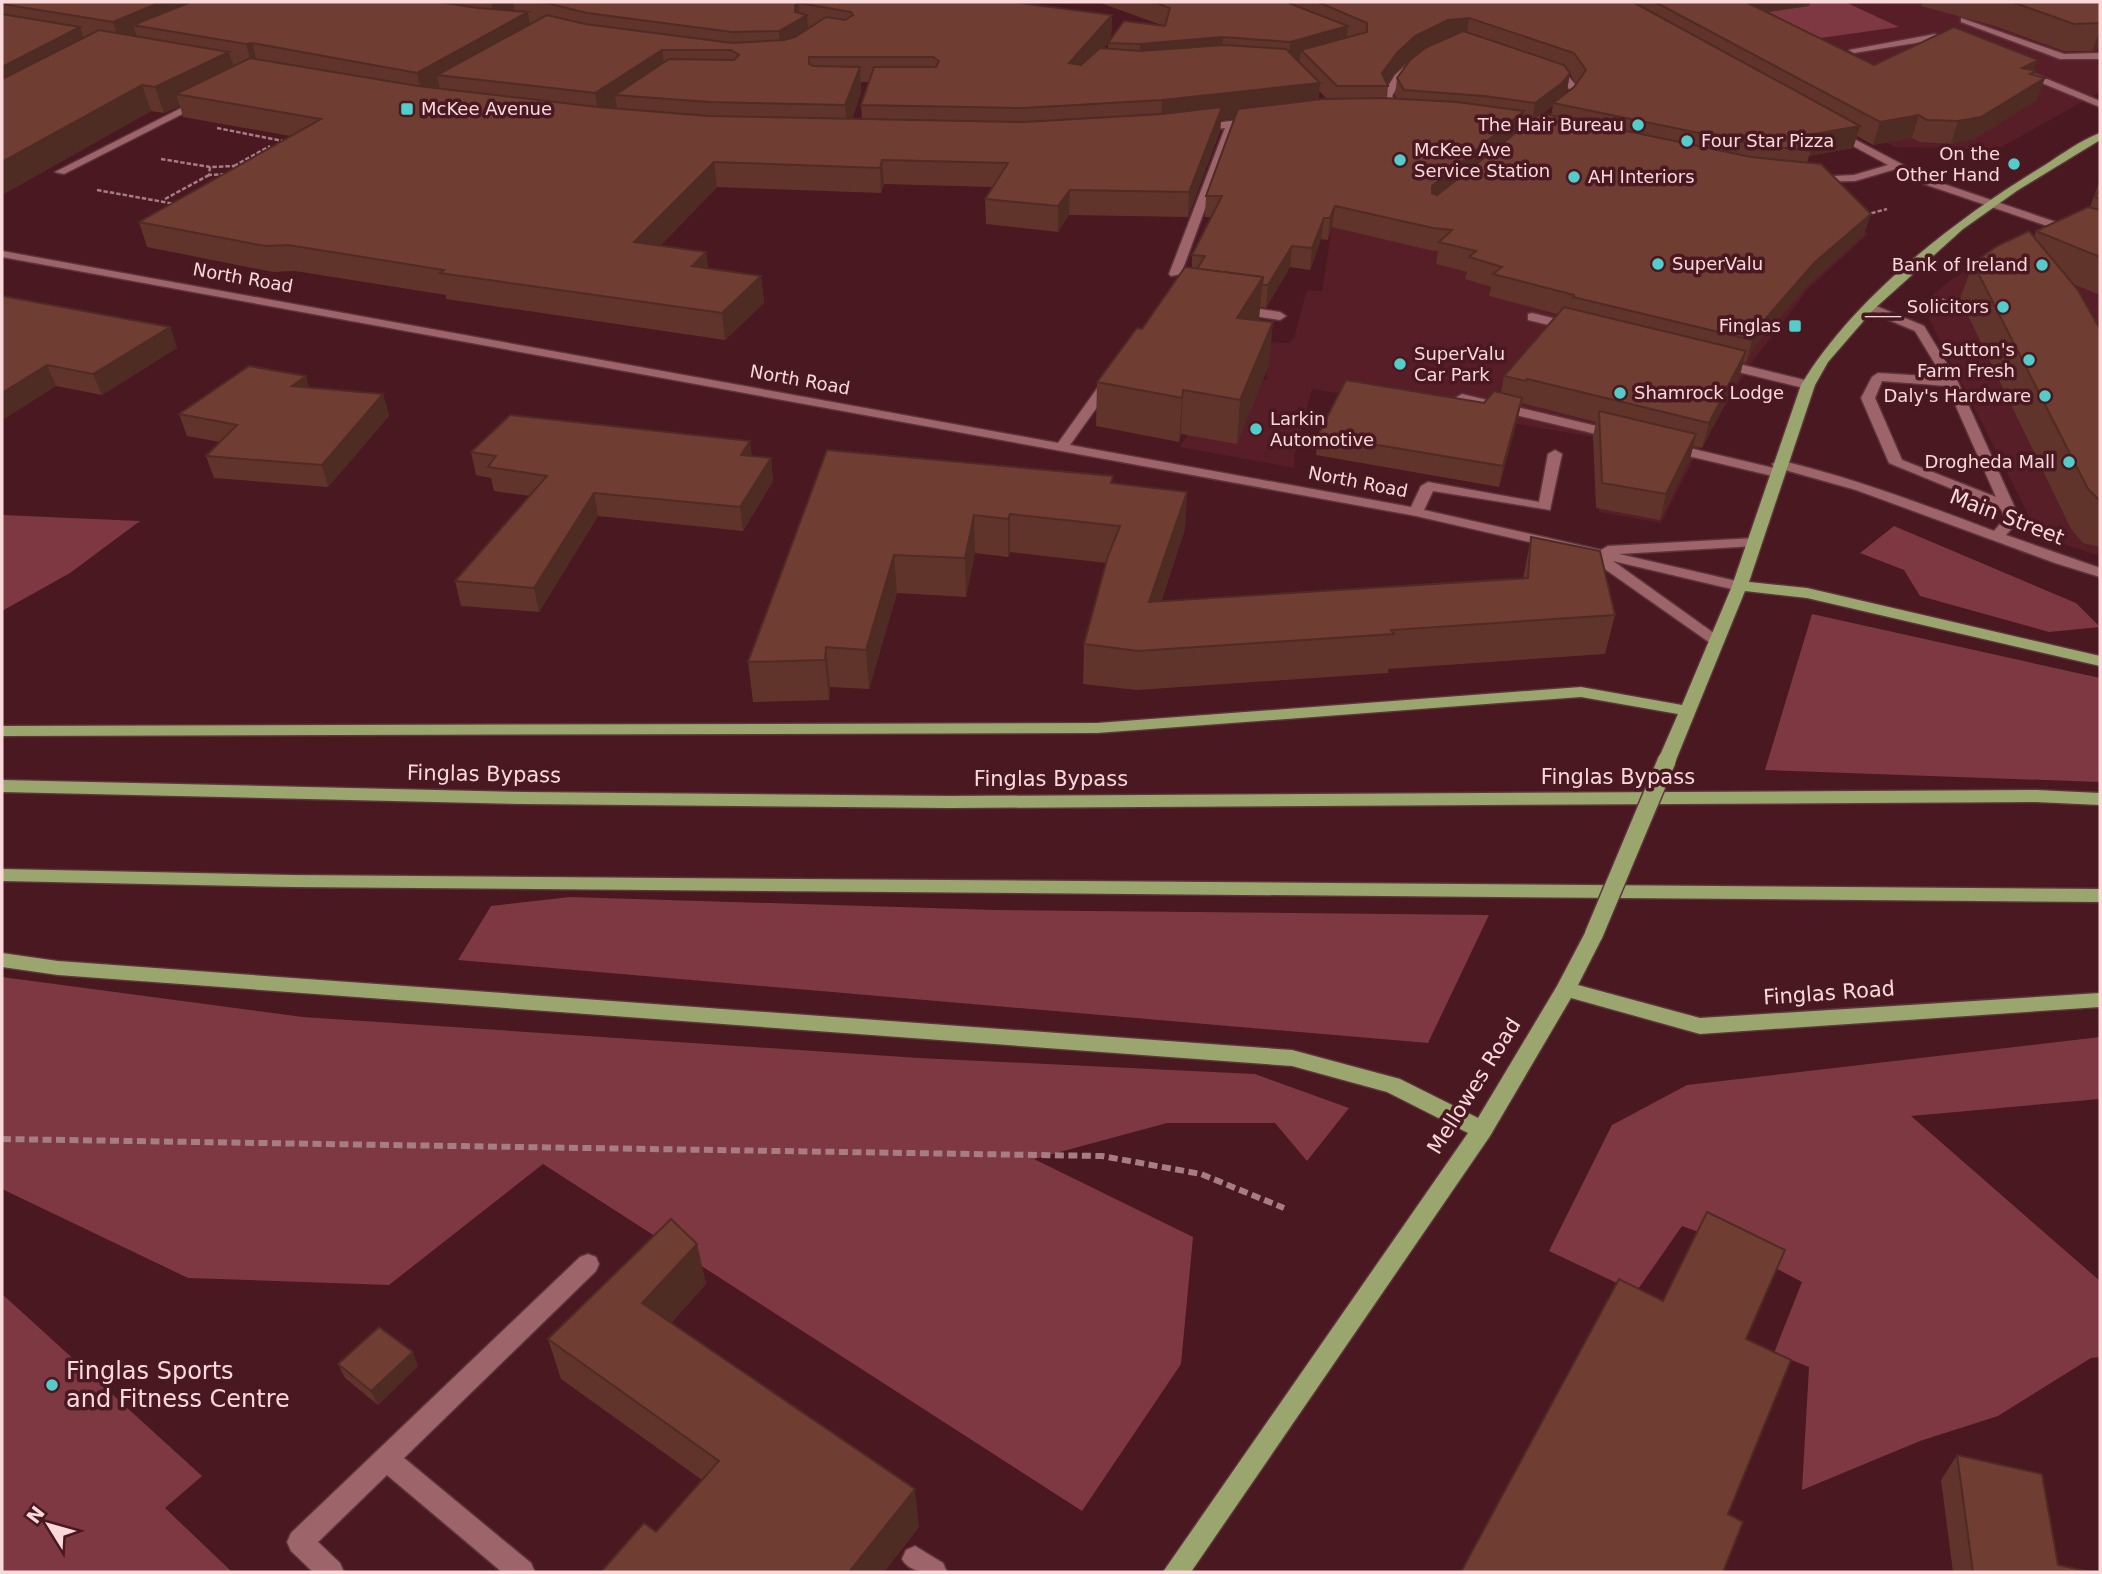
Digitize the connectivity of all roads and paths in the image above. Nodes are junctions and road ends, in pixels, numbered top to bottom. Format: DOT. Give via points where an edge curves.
graph roads {
  1 [pos="1964,20"];
  2 [pos="1959,46"];
  3 [pos="1854,50"];
  4 [pos="1430,53"];
  5 [pos="2100,56"];
  6 [pos="1534,65"];
  7 [pos="2009,66"];
  8 [pos="211,96"];
  9 [pos="2100,104"];
  10 [pos="1384,113"];
  11 [pos="1397,113"];
  12 [pos="1555,113"];
  13 [pos="1414,114"];
  14 [pos="165,118"];
  15 [pos="1266,120"];
  16 [pos="1231,124"];
  17 [pos="1184,129"];
  18 [pos="1830,129"];
  19 [pos="2100,136"];
  20 [pos="297,144"];
  21 [pos="270,146"];
  22 [pos="159,159"];
  23 [pos="234,166"];
  24 [pos="1896,166"];
  25 [pos="210,167"];
  26 [pos="60,172"];
  27 [pos="209,175"];
  28 [pos="1803,180"];
  29 [pos="90,189"];
  30 [pos="165,199"];
  31 [pos="1992,204"];
  32 [pos="181,205"];
  33 [pos="1888,209"];
  34 [pos="1857,217"];
  35 [pos="2100,241"];
  36 [pos="2,254"];
  37 [pos="1175,275"];
  38 [pos="1870,307"];
  39 [pos="1230,309"];
  40 [pos="1280,316"];
  41 [pos="1532,317"];
  42 [pos="1584,330"];
  43 [pos="1703,359"];
  44 [pos="1118,368"];
  45 [pos="1952,382"];
  46 [pos="1808,385"];
  47 [pos="1462,398"];
  48 [pos="1632,439"];
  49 [pos="1659,445"];
  50 [pos="1062,447"];
  51 [pos="1555,454"];
  52 [pos="1778,468"];
  53 [pos="2007,506"];
  54 [pos="1416,512"];
  55 [pos="1996,537"];
  56 [pos="1755,542"];
  57 [pos="1590,552"];
  58 [pos="2100,573"];
  59 [pos="1740,586"];
  60 [pos="1716,642"];
  61 [pos="2100,661"];
  62 [pos="1688,711"];
  63 [pos="2,731"];
  64 [pos="2,786"];
  65 [pos="2100,799"];
  66 [pos="2,875"];
  67 [pos="2100,896"];
  68 [pos="2,960"];
  69 [pos="1566,989"];
  70 [pos="2100,1000"];
  71 [pos="1482,1130"];
  72 [pos="2,1139"];
  73 [pos="1284,1208"];
  74 [pos="588,1264"];
  75 [pos="386,1459"];
  76 [pos="331,1572"];
  77 [pos="522,1572"];
  78 [pos="1176,1572"];
  1 -- 5 [label="street" via="2063,57"];
  2 -- 3 [label="street" via="1934,37"];
  4 -- 11 [label="street" via="1398,77 1387,96"];
  6 -- 12 [label="street" via="1565,78 1575,90"];
  7 -- 9 [label="street"];
  8 -- 14 [label="street"];
  10 -- 11 [label="street"];
  11 -- 13 [label="street"];
  14 -- 20 [label="path"];
  14 -- 26 [label="street"];
  15 -- 16 [label="street"];
  16 -- 17 [label="street"];
  16 -- 37 [label="street"];
  18 -- 24 [label="street"];
  19 -- 31 [label="main road, Mellowes Road"];
  21 -- 23 [label="path"];
  22 -- 25 [label="path"];
  23 -- 25 [label="path"];
  23 -- 27 [label="path" via="235,173"];
  24 -- 28 [label="street" via="1855,178"];
  24 -- 31 [label="street" via="1952,192"];
  25 -- 27 [label="path"];
  27 -- 30 [label="path"];
  29 -- 32 [label="path"];
  31 -- 35 [label="street"];
  31 -- 38 [label="main road, Mellowes Road" via="1959,227"];
  33 -- 34 [label="path"];
  36 -- 50 [label="street, North Road"];
  38 -- 45 [label="street" via="1920,330"];
  38 -- 46 [label="main road, Mellowes Road"];
  39 -- 40 [label="street"];
  41 -- 42 [label="street"];
  43 -- 46 [label="street"];
  44 -- 50 [label="street"];
  45 -- 53 [label="street"];
  45 -- 53 [label="street" via="1878,377 1868,398 1896,463"];
  46 -- 52 [label="main road, Mellowes Road"];
  47 -- 48 [label="street"];
  49 -- 52 [label="street, Main Street"];
  50 -- 54 [label="street, North Road"];
  51 -- 54 [label="street" via="1545,507 1428,486"];
  52 -- 55 [label="street, Main Street" via="1870,488"];
  52 -- 56 [label="main road, Mellowes Road"];
  53 -- 55 [label="street" via="2013,519"];
  54 -- 57 [label="street, North Road"];
  55 -- 58 [label="street, Main Street"];
  56 -- 57 [label="street, North Road"];
  56 -- 59 [label="main road, Mellowes Road"];
  57 -- 59 [label="street, North Road"];
  57 -- 60 [label="street, North Road"];
  59 -- 60 [label="main road, Mellowes Road"];
  59 -- 61 [label="main road" via="1807,593"];
  60 -- 62 [label="main road, Mellowes Road"];
  62 -- 63 [label="main road" via="1581,692 1097,728"];
  62 -- 69 [label="main road, Mellowes Road, bridge" via="1594,934"];
  64 -- 65 [label="main road, Finglas Bypass" via="950,802"];
  66 -- 67 [label="main road"];
  68 -- 71 [label="main road" via="58,968 1292,1059 1393,1085"];
  69 -- 70 [label="main road, Finglas Road" via="1700,1026"];
  69 -- 71 [label="main road, Mellowes Road"];
  71 -- 78 [label="main road, Mellowes Road"];
  72 -- 73 [label="path" via="1101,1156 1201,1174"];
  74 -- 75 [label="street"];
  75 -- 76 [label="street" via="300,1542"];
  75 -- 77 [label="street"];
}
